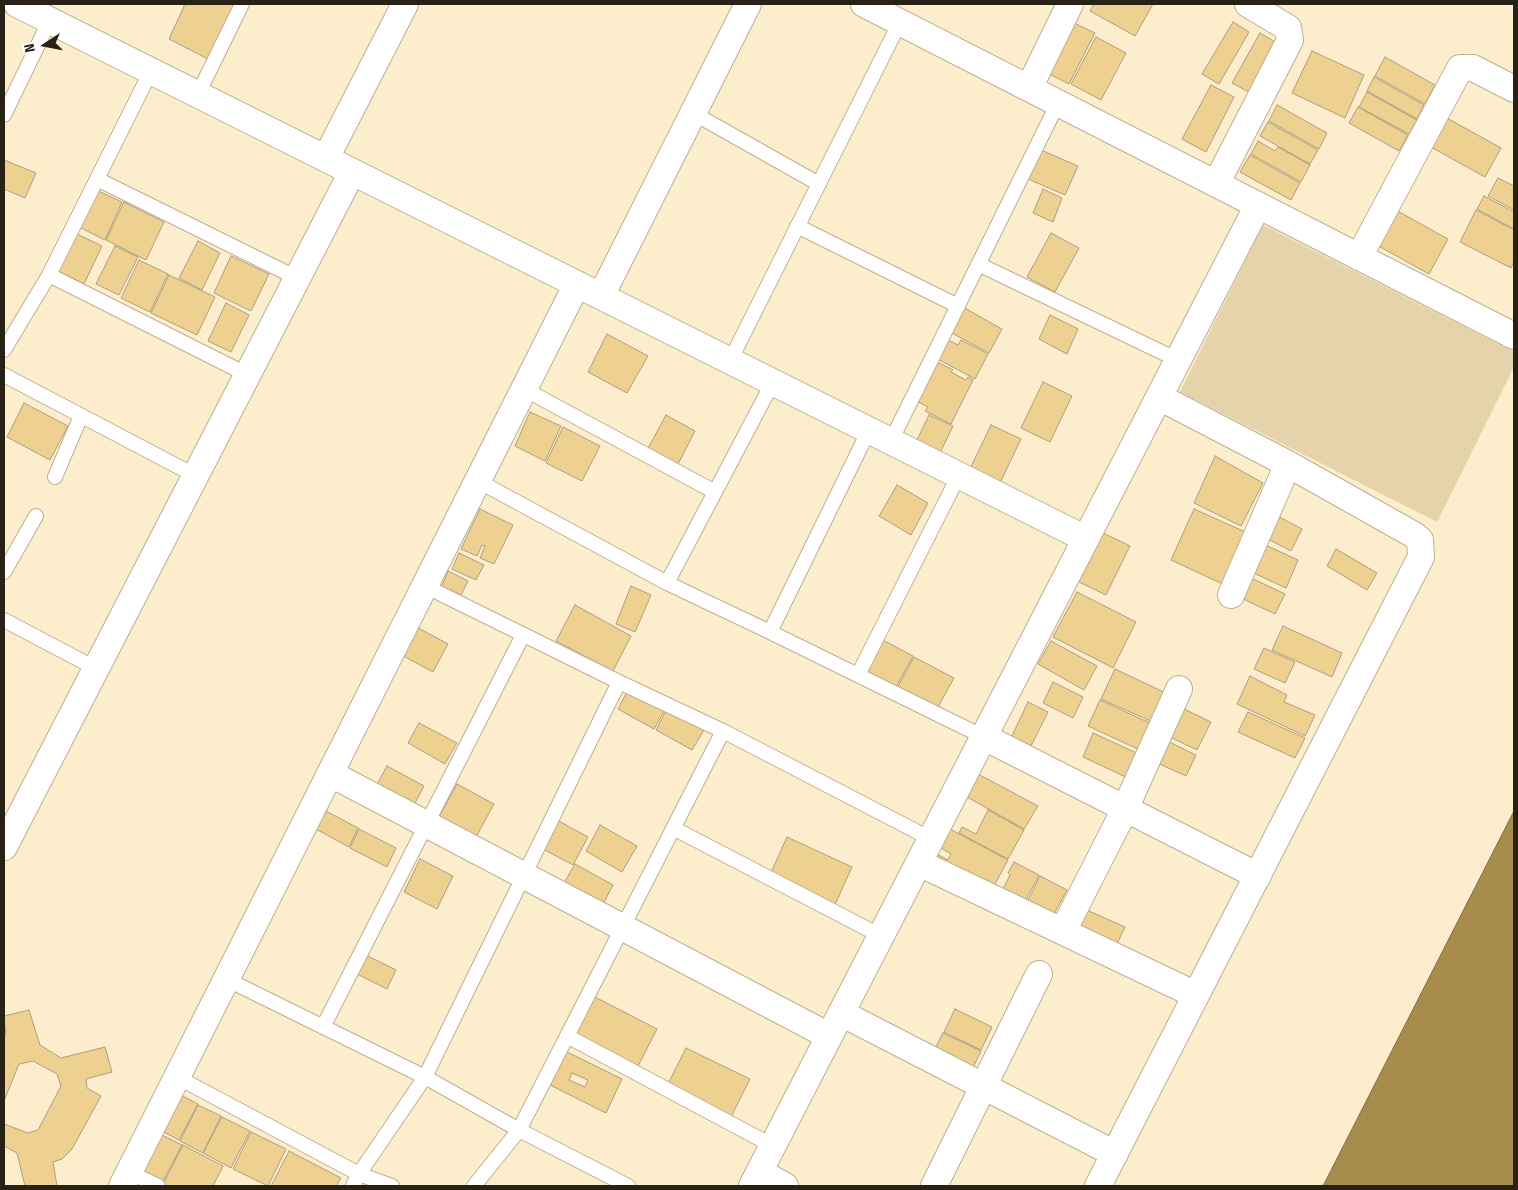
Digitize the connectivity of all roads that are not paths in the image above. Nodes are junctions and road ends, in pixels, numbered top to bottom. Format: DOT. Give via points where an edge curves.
graph roads {
  1 [pos="16,4"];
  2 [pos="242,4"];
  3 [pos="405,4"];
  4 [pos="748,4"];
  5 [pos="864,4"];
  6 [pos="1070,4"];
  7 [pos="1248,4"];
  8 [pos="46,14"];
  9 [pos="900,22"];
  10 [pos="151,71"];
  11 [pos="1029,88"];
  12 [pos="1514,90"];
  13 [pos="198,94"];
  14 [pos="1058,102"];
  15 [pos="693,113"];
  16 [pos="4,115"];
  17 [pos="326,158"];
  18 [pos="352,172"];
  19 [pos="97,178"];
  20 [pos="819,184"];
  21 [pos="1216,184"];
  22 [pos="1258,205"];
  23 [pos="798,226"];
  24 [pos="1359,257"];
  25 [pos="978,264"];
  26 [pos="49,275"];
  27 [pos="297,278"];
  28 [pos="577,284"];
  29 [pos="601,296"];
  30 [pos="958,306"];
  31 [pos="1514,336"];
  32 [pos="4,350"];
  33 [pos="1178,360"];
  34 [pos="730,361"];
  35 [pos="248,375"];
  36 [pos="4,376"];
  37 [pos="773,382"];
  38 [pos="524,389"];
  39 [pos="1159,397"];
  40 [pos="81,416"];
  41 [pos="880,436"];
  42 [pos="1288,464"];
  43 [pos="196,476"];
  44 [pos="960,476"];
  45 [pos="55,477"];
  46 [pos="478,481"];
  47 [pos="715,492"];
  48 [pos="36,516"];
  49 [pos="1086,539"];
  50 [pos="4,572"];
  51 [pos="667,583"];
  52 [pos="425,586"];
  53 [pos="1231,595"];
  54 [pos="4,620"];
  55 [pos="770,632"];
  56 [pos="524,635"];
  57 [pos="97,669"];
  58 [pos="858,675"];
  59 [pos="618,682"];
  60 [pos="1179,689"];
  61 [pos="723,731"];
  62 [pos="984,737"];
  63 [pos="331,774"];
  64 [pos="1125,809"];
  65 [pos="426,824"];
  66 [pos="673,828"];
  67 [pos="931,839"];
  68 [pos="4,847"];
  69 [pos="919,863"];
  70 [pos="524,875"];
  71 [pos="1258,876"];
  72 [pos="622,927"];
  73 [pos="1063,931"];
  74 [pos="881,936"];
  75 [pos="1039,974"];
  76 [pos="226,979"];
  77 [pos="1196,995"];
  78 [pos="841,1014"];
  79 [pos="323,1027"];
  80 [pos="567,1036"];
  81 [pos="829,1036"];
  82 [pos="177,1077"];
  83 [pos="425,1077"];
  84 [pos="984,1087"];
  85 [pos="519,1130"];
  86 [pos="773,1146"];
  87 [pos="1115,1154"];
  88 [pos="125,1179"];
  89 [pos="756,1179"];
  90 [pos="356,1180"];
  91 [pos="158,1186"];
  92 [pos="392,1186"];
  93 [pos="474,1186"];
  94 [pos="628,1186"];
  95 [pos="785,1186"];
  96 [pos="934,1186"];
  97 [pos="1098,1186"];
  1 -- 8 [label="street"];
  2 -- 13 [label="lane"];
  3 -- 17 [label="street"];
  4 -- 15 [label="street"];
  5 -- 9 [label="street"];
  6 -- 11 [label="street"];
  7 -- 21 [label="street" via="1288,28 1290,40"];
  8 -- 10 [label="street"];
  8 -- 16 [label="lane"];
  9 -- 11 [label="street"];
  9 -- 20 [label="lane"];
  10 -- 13 [label="street"];
  10 -- 19 [label="lane"];
  11 -- 14 [label="street"];
  12 -- 24 [label="street" via="1473,68 1460,68"];
  13 -- 17 [label="street"];
  14 -- 21 [label="street"];
  14 -- 25 [label="lane"];
  15 -- 20 [label="lane"];
  15 -- 29 [label="street"];
  17 -- 18 [label="street"];
  18 -- 27 [label="street"];
  18 -- 28 [label="street"];
  19 -- 26 [label="lane"];
  19 -- 27 [label="lane"];
  20 -- 23 [label="lane"];
  21 -- 22 [label="street"];
  22 -- 24 [label="street"];
  22 -- 33 [label="street"];
  23 -- 30 [label="lane"];
  23 -- 34 [label="lane"];
  24 -- 31 [label="street"];
  25 -- 30 [label="lane"];
  25 -- 33 [label="lane"];
  26 -- 32 [label="lane"];
  26 -- 35 [label="lane"];
  27 -- 35 [label="street"];
  28 -- 29 [label="street"];
  28 -- 38 [label="street"];
  29 -- 34 [label="street"];
  30 -- 41 [label="lane"];
  33 -- 39 [label="street"];
  34 -- 37 [label="street"];
  35 -- 43 [label="street"];
  36 -- 40 [label="lane"];
  37 -- 41 [label="street"];
  37 -- 47 [label="lane"];
  38 -- 46 [label="street"];
  38 -- 47 [label="lane"];
  39 -- 42 [label="street"];
  39 -- 49 [label="street"];
  40 -- 43 [label="lane"];
  40 -- 45 [label="lane"];
  41 -- 44 [label="street"];
  41 -- 55 [label="lane"];
  42 -- 53 [label="street"];
  42 -- 71 [label="street" via="1414,535 1420,540 1421,557"];
  43 -- 57 [label="street"];
  44 -- 49 [label="street"];
  44 -- 58 [label="lane"];
  46 -- 51 [label="lane"];
  46 -- 52 [label="street"];
  47 -- 51 [label="lane"];
  48 -- 50 [label="lane"];
  49 -- 62 [label="street"];
  51 -- 55 [label="lane"];
  52 -- 56 [label="lane"];
  52 -- 63 [label="street"];
  54 -- 57 [label="lane"];
  55 -- 58 [label="lane"];
  56 -- 59 [label="lane"];
  56 -- 65 [label="lane"];
  57 -- 68 [label="street"];
  58 -- 62 [label="lane"];
  59 -- 61 [label="lane"];
  59 -- 70 [label="lane"];
  60 -- 64 [label="street"];
  61 -- 66 [label="lane"];
  61 -- 67 [label="lane"];
  62 -- 64 [label="street"];
  62 -- 67 [label="street"];
  63 -- 65 [label="street"];
  63 -- 76 [label="street"];
  64 -- 71 [label="street"];
  64 -- 73 [label="street"];
  65 -- 70 [label="street"];
  65 -- 79 [label="lane"];
  66 -- 72 [label="lane"];
  66 -- 74 [label="lane"];
  67 -- 69 [label="street"];
  69 -- 73 [label="street"];
  69 -- 74 [label="street"];
  70 -- 72 [label="street"];
  70 -- 83 [label="lane"];
  71 -- 77 [label="street"];
  72 -- 80 [label="lane"];
  72 -- 81 [label="street"];
  73 -- 77 [label="street"];
  74 -- 78 [label="street"];
  75 -- 84 [label="street"];
  76 -- 79 [label="lane"];
  76 -- 82 [label="street"];
  77 -- 87 [label="street"];
  78 -- 81 [label="street"];
  78 -- 84 [label="street"];
  79 -- 83 [label="lane"];
  80 -- 85 [label="lane"];
  80 -- 86 [label="lane"];
  81 -- 86 [label="street"];
  82 -- 88 [label="street"];
  82 -- 90 [label="lane"];
  83 -- 85 [label="lane"];
  83 -- 90 [label="lane"];
  84 -- 87 [label="street"];
  84 -- 96 [label="street"];
  85 -- 93 [label="lane"];
  85 -- 94 [label="lane"];
  86 -- 89 [label="street"];
  87 -- 97 [label="street"];
  88 -- 91 [label="lane"];
  89 -- 95 [label="street"];
  90 -- 92 [label="lane"];
}
